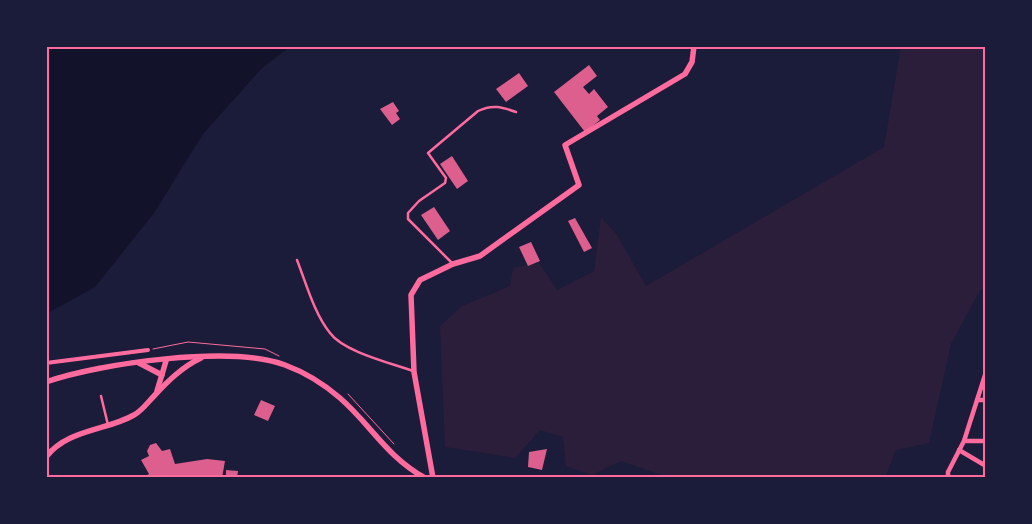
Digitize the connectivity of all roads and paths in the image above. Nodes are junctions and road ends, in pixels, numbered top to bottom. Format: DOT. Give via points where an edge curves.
graph roads {
  1 [pos="694,46"];
  2 [pos="516,112"];
  3 [pos="297,260"];
  4 [pos="453,264"];
  5 [pos="148,350"];
  6 [pos="202,357"];
  7 [pos="282,357"];
  8 [pos="180,358"];
  9 [pos="166,361"];
  10 [pos="139,363"];
  11 [pos="46,364"];
  12 [pos="414,372"];
  13 [pos="986,372"];
  14 [pos="177,373"];
  15 [pos="162,376"];
  16 [pos="46,382"];
  17 [pos="341,389"];
  18 [pos="157,393"];
  19 [pos="101,396"];
  20 [pos="977,400"];
  21 [pos="986,400"];
  22 [pos="108,425"];
  23 [pos="964,441"];
  24 [pos="986,441"];
  25 [pos="396,446"];
  26 [pos="959,450"];
  27 [pos="46,457"];
  28 [pos="986,466"];
  29 [pos="425,478"];
  30 [pos="432,478"];
  31 [pos="948,478"];
  1 -- 4 [label="street" via="692,62 685,74 565,145 579,185 480,256"];
  2 -- 4 [label="lane" via="498,106 478,110 428,153 446,178 446,183 419,201 408,213 408,219"];
  3 -- 12 [label="lane" via="330,335 346,346"];
  4 -- 12 [label="street" via="420,280 412,295"];
  5 -- 7 [label="path" via="188,342 265,349"];
  5 -- 11 [label="street"];
  6 -- 8 [label="street"];
  6 -- 14 [label="street"];
  6 -- 29 [label="street" via="238,356 284,364 304,373 340,398 384,448"];
  8 -- 9 [label="street"];
  8 -- 14 [label="street"];
  9 -- 10 [label="street"];
  9 -- 15 [label="street"];
  10 -- 15 [label="street"];
  10 -- 16 [label="street"];
  12 -- 30 [label="street"];
  13 -- 20 [label="street"];
  14 -- 18 [label="street"];
  15 -- 18 [label="street"];
  17 -- 25 [label="path"];
  18 -- 22 [label="street" via="137,414"];
  19 -- 22 [label="lane"];
  20 -- 21 [label="street"];
  20 -- 23 [label="street"];
  22 -- 27 [label="street" via="72,437"];
  23 -- 24 [label="street"];
  23 -- 26 [label="street"];
  26 -- 28 [label="street"];
  26 -- 31 [label="street"];
}
